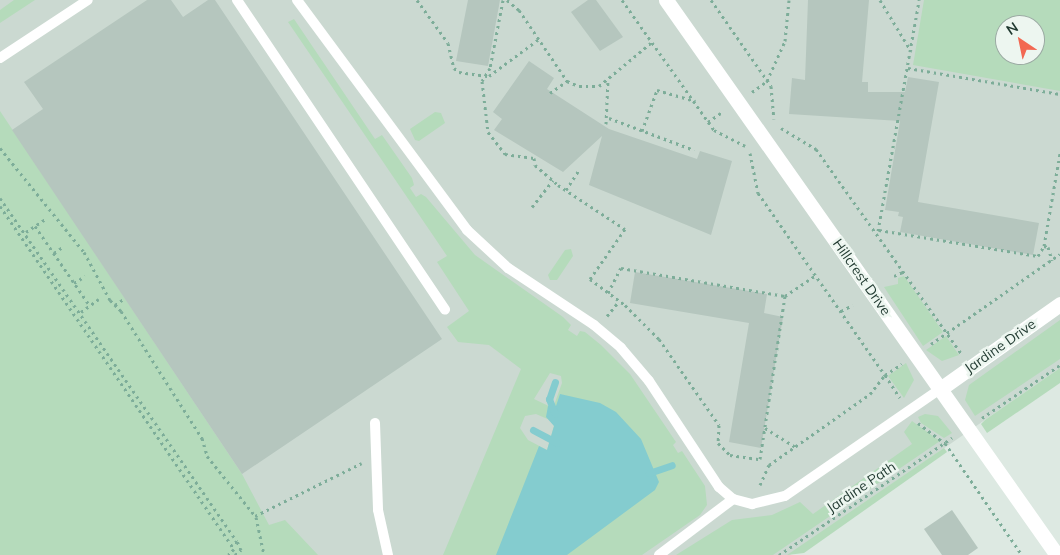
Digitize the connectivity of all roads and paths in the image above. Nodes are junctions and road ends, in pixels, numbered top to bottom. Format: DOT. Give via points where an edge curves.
graph roads {
  1 [pos="88,0"];
  2 [pos="237,0"];
  3 [pos="297,0"];
  4 [pos="417,0"];
  5 [pos="503,0"];
  6 [pos="507,0"];
  7 [pos="622,0"];
  8 [pos="666,0"];
  9 [pos="711,0"];
  10 [pos="789,0"];
  11 [pos="880,0"];
  12 [pos="919,0"];
  13 [pos="539,38"];
  14 [pos="652,42"];
  15 [pos="911,52"];
  16 [pos="0,58"];
  17 [pos="908,68"];
  18 [pos="485,77"];
  19 [pos="567,80"];
  20 [pos="608,80"];
  21 [pos="768,81"];
  22 [pos="550,93"];
  23 [pos="1060,94"];
  24 [pos="694,101"];
  25 [pos="609,118"];
  26 [pos="606,124"];
  27 [pos="642,131"];
  28 [pos="0,148"];
  29 [pos="694,150"];
  30 [pos="1060,153"];
  31 [pos="579,170"];
  32 [pos="553,180"];
  33 [pos="566,190"];
  34 [pos="0,198"];
  35 [pos="0,206"];
  36 [pos="532,207"];
  37 [pos="45,219"];
  38 [pos="35,226"];
  39 [pos="26,232"];
  40 [pos="877,232"];
  41 [pos="64,246"];
  42 [pos="1044,246"];
  43 [pos="54,253"];
  44 [pos="1060,254"];
  45 [pos="1052,260"];
  46 [pos="903,272"];
  47 [pos="816,275"];
  48 [pos="86,276"];
  49 [pos="894,276"];
  50 [pos="74,283"];
  51 [pos="608,293"];
  52 [pos="785,296"];
  53 [pos="125,298"];
  54 [pos="99,299"];
  55 [pos="1060,304"];
  56 [pos="115,305"];
  57 [pos="853,305"];
  58 [pos="90,306"];
  59 [pos="445,310"];
  60 [pos="840,311"];
  61 [pos="81,312"];
  62 [pos="947,333"];
  63 [pos="925,348"];
  64 [pos="961,353"];
  65 [pos="905,361"];
  66 [pos="1060,365"];
  67 [pos="885,376"];
  68 [pos="940,388"];
  69 [pos="902,400"];
  70 [pos="915,419"];
  71 [pos="978,420"];
  72 [pos="374,423"];
  73 [pos="765,428"];
  74 [pos="955,436"];
  75 [pos="945,443"];
  76 [pos="795,447"];
  77 [pos="373,457"];
  78 [pos="757,492"];
  79 [pos="733,499"];
  80 [pos="255,516"];
  81 [pos="238,541"];
  82 [pos="232,545"];
  83 [pos="228,555"];
  84 [pos="235,555"];
  85 [pos="264,555"];
  86 [pos="388,555"];
  87 [pos="659,555"];
  88 [pos="779,555"];
  89 [pos="1022,555"];
  90 [pos="1057,555"];
  1 -- 16 [label="lane"];
  2 -- 59 [label="lane"];
  3 -- 79 [label="lane" via="467,230 508,268 594,325 621,348 649,381 719,487"];
  4 -- 18 [label="path" via="448,43 454,68"];
  5 -- 18 [label="path" via="490,68"];
  6 -- 13 [label="path"];
  7 -- 14 [label="path"];
  8 -- 68 [label="street, Hillcrest Drive"];
  9 -- 21 [label="path"];
  10 -- 21 [label="path" via="785,41"];
  11 -- 15 [label="path"];
  12 -- 15 [label="path"];
  13 -- 18 [label="path"];
  13 -- 19 [label="path"];
  14 -- 20 [label="path"];
  14 -- 24 [label="path"];
  15 -- 17 [label="path"];
  17 -- 23 [label="path"];
  17 -- 40 [label="path"];
  18 -- 32 [label="path" via="488,132 505,154 534,158 535,165"];
  19 -- 20 [label="path" via="588,88"];
  19 -- 22 [label="path"];
  20 -- 25 [label="path"];
  21 -- 40 [label="path" via="773,89 777,124 816,149"];
  24 -- 27 [label="path" via="657,90"];
  24 -- 47 [label="path" via="714,130 749,150 758,193"];
  25 -- 26 [label="path"];
  25 -- 27 [label="path"];
  27 -- 29 [label="path"];
  28 -- 56 [label="path" via="65,225"];
  30 -- 42 [label="path"];
  31 -- 33 [label="path"];
  32 -- 33 [label="path"];
  32 -- 36 [label="path"];
  33 -- 51 [label="path" via="624,229 590,279"];
  34 -- 39 [label="path"];
  35 -- 82 [label="path"];
  37 -- 38 [label="path"];
  38 -- 39 [label="path"];
  38 -- 43 [label="path"];
  39 -- 61 [label="path"];
  40 -- 42 [label="path" via="1036,257"];
  40 -- 46 [label="path"];
  41 -- 43 [label="path"];
  42 -- 45 [label="path" via="1048,247"];
  43 -- 50 [label="path"];
  44 -- 45 [label="path"];
  45 -- 62 [label="path"];
  46 -- 49 [label="path"];
  46 -- 62 [label="path"];
  47 -- 52 [label="path"];
  47 -- 60 [label="path"];
  48 -- 50 [label="path"];
  50 -- 58 [label="path"];
  51 -- 52 [label="path" via="621,268"];
  51 -- 73 [label="path" via="637,317 671,354 719,425 718,443 722,449 730,455 760,459"];
  52 -- 73 [label="path"];
  53 -- 56 [label="path"];
  54 -- 58 [label="path"];
  55 -- 68 [label="street, Jardine Drive"];
  56 -- 80 [label="path" via="202,438 216,469"];
  57 -- 60 [label="path"];
  58 -- 61 [label="path"];
  60 -- 67 [label="path"];
  61 -- 81 [label="path"];
  62 -- 63 [label="path"];
  62 -- 64 [label="path"];
  65 -- 67 [label="path"];
  66 -- 71 [label="path"];
  67 -- 69 [label="path"];
  67 -- 76 [label="path" via="870,394"];
  68 -- 79 [label="lane" via="785,496 752,504"];
  68 -- 90 [label="street, Hillcrest Drive"];
  70 -- 75 [label="path"];
  72 -- 77 [label="lane"];
  73 -- 76 [label="path"];
  74 -- 75 [label="path, Jardine Path"];
  75 -- 88 [label="path, Jardine Path"];
  75 -- 89 [label="path"];
  76 -- 78 [label="path" via="769,465"];
  77 -- 80 [label="path"];
  77 -- 86 [label="lane" via="378,510"];
  79 -- 87 [label="lane"];
  80 -- 85 [label="path"];
  81 -- 82 [label="path"];
  81 -- 84 [label="path" via="241,550"];
  82 -- 83 [label="path" via="235,550"];
}
